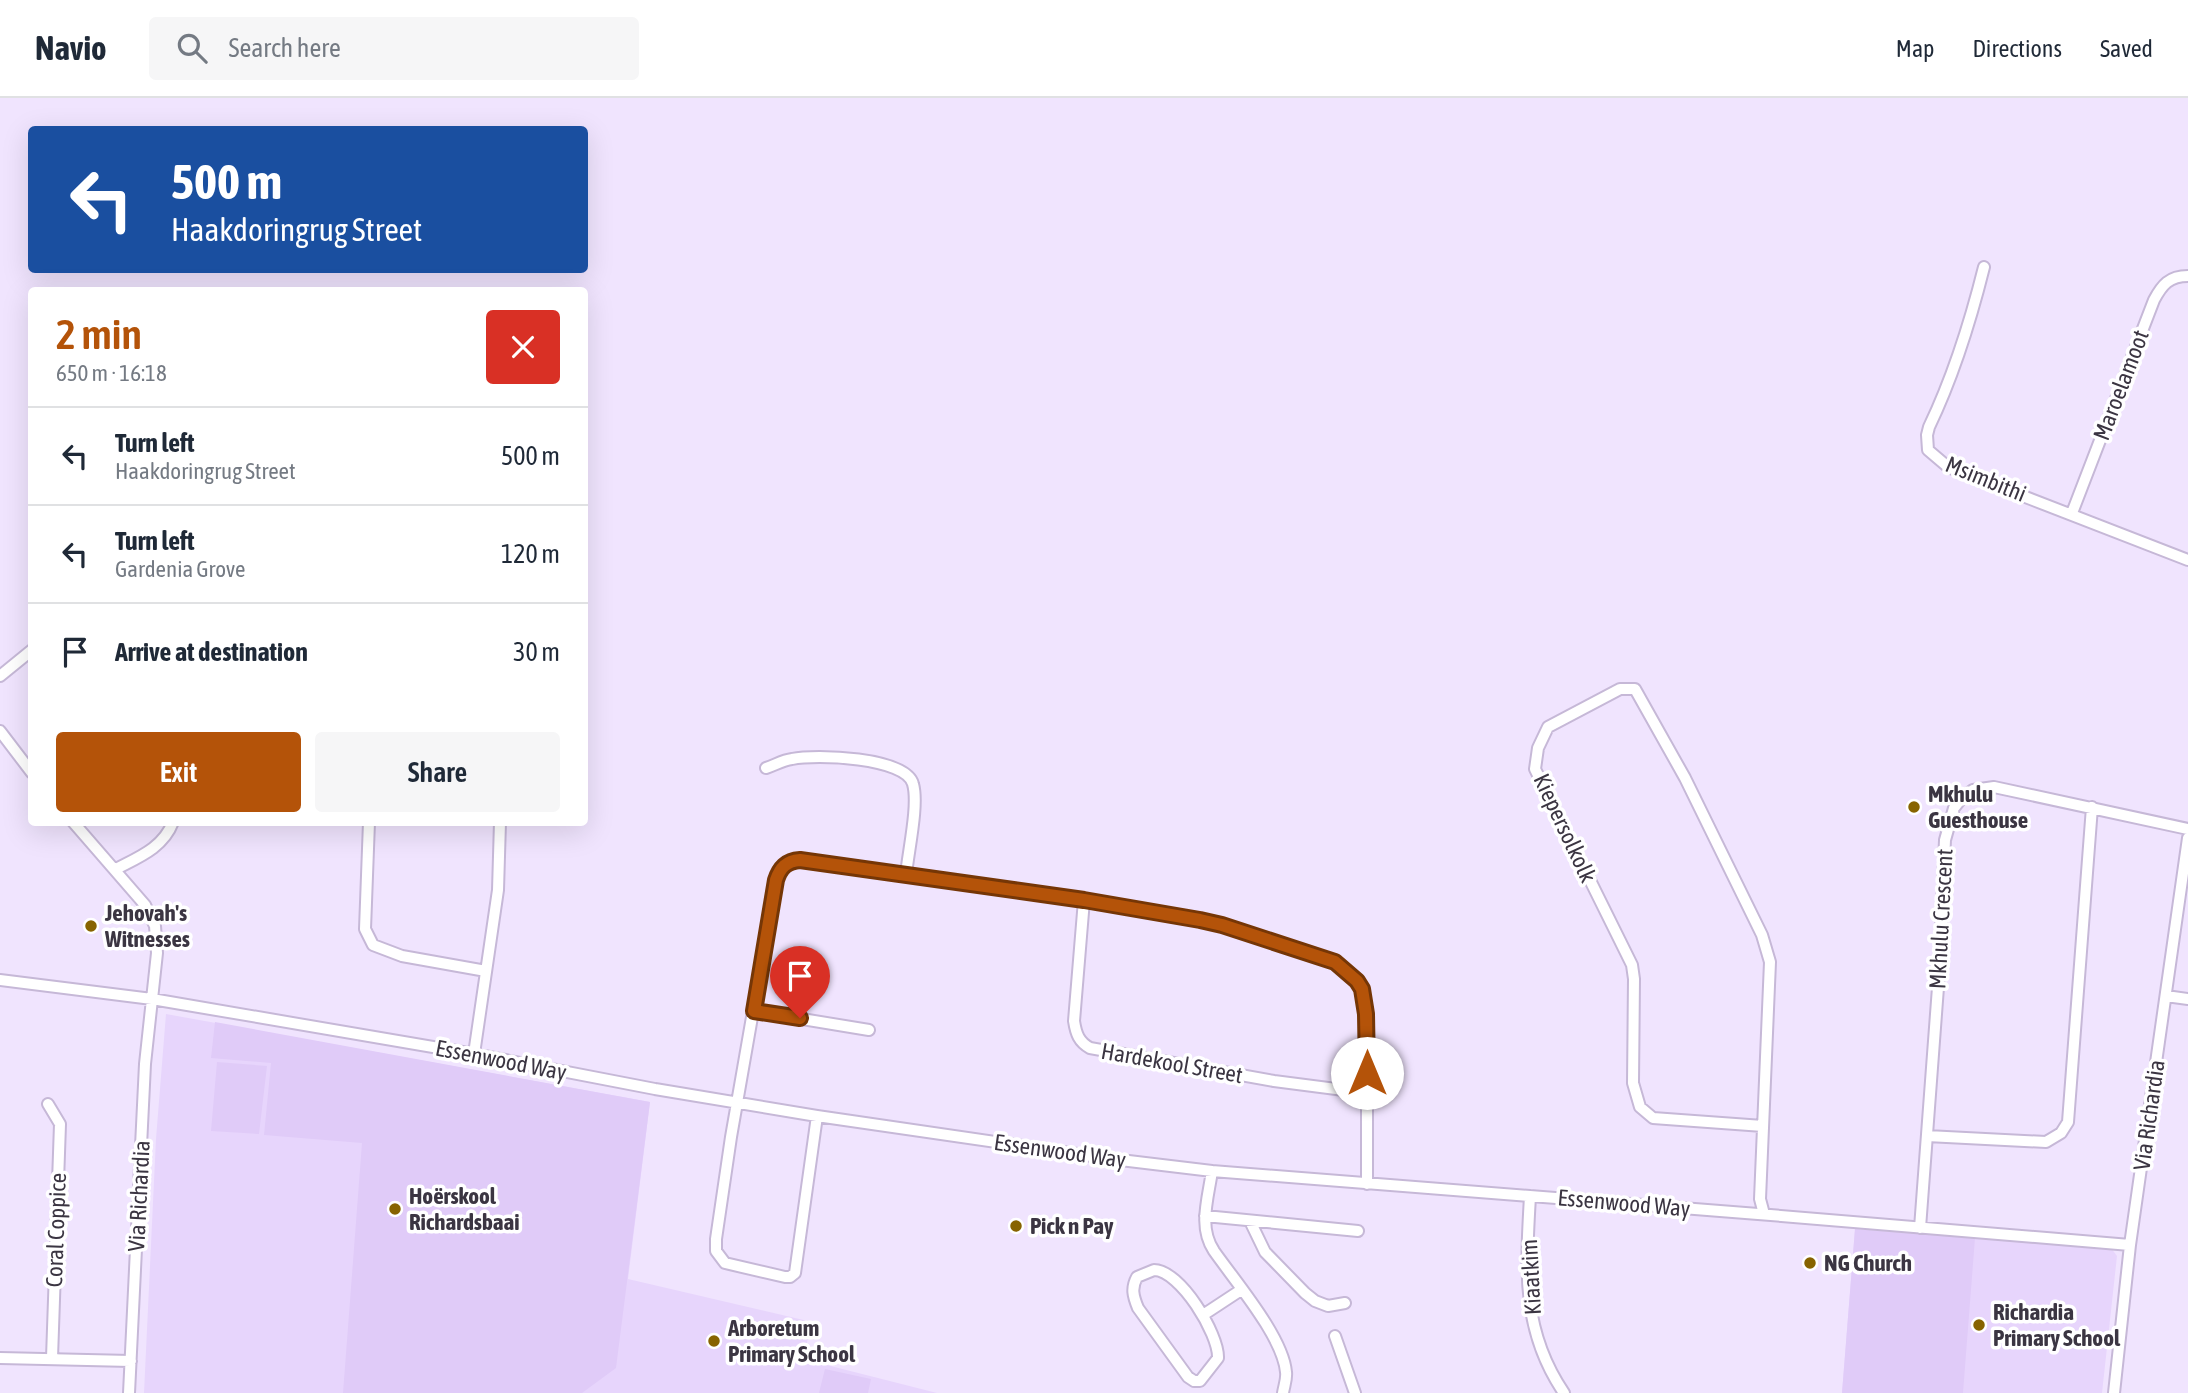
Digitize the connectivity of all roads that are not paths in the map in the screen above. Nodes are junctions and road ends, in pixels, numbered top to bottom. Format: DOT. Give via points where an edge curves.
graph roads {
  1 [pos="1984,267"];
  2 [pos="2188,276"];
  3 [pos="2072,513"];
  4 [pos="2188,560"];
  5 [pos="28,653"];
  6 [pos="0,676"];
  7 [pos="0,730"];
  8 [pos="28,768"];
  9 [pos="766,768"];
  10 [pos="2092,807"];
  11 [pos="77,826"];
  12 [pos="171,826"];
  13 [pos="369,826"];
  14 [pos="500,826"];
  15 [pos="2188,830"];
  16 [pos="2188,838"];
  17 [pos="116,869"];
  18 [pos="906,875"];
  19 [pos="1084,900"];
  20 [pos="486,971"];
  21 [pos="0,980"];
  22 [pos="2166,996"];
  23 [pos="152,999"];
  24 [pos="2188,999"];
  25 [pos="754,1011"];
  26 [pos="869,1030"];
  27 [pos="474,1054"];
  28 [pos="1367,1093"];
  29 [pos="737,1102"];
  30 [pos="48,1104"];
  31 [pos="817,1116"];
  32 [pos="1763,1126"];
  33 [pos="1927,1136"];
  34 [pos="1212,1171"];
  35 [pos="1367,1184"];
  36 [pos="1530,1196"];
  37 [pos="1763,1214"];
  38 [pos="1205,1216"];
  39 [pos="1250,1221"];
  40 [pos="1920,1228"];
  41 [pos="1357,1231"];
  42 [pos="2130,1245"];
  43 [pos="1241,1290"];
  44 [pos="1345,1303"];
  45 [pos="1203,1315"];
  46 [pos="1335,1336"];
  47 [pos="0,1358"];
  48 [pos="52,1358"];
  49 [pos="131,1361"];
  50 [pos="129,1393"];
  51 [pos="1283,1393"];
  52 [pos="1355,1393"];
  53 [pos="1564,1393"];
  54 [pos="2114,1393"];
  1 -- 3 [label="street, Msimbithi" via="1958,359 1929,427 1928,450 1948,467"];
  2 -- 3 [label="street, Maroelamoot" via="2168,280 2154,300"];
  3 -- 4 [label="street, Msimbithi"];
  5 -- 6 [label="street"];
  7 -- 8 [label="street"];
  9 -- 18 [label="street" via="790,759 828,757 901,769 911,779 914,794"];
  10 -- 15 [label="street, Mkhulu Crescent"];
  10 -- 33 [label="street" via="2067,1122 2061,1133 2046,1142"];
  10 -- 33 [label="street, Mkhulu Crescent" via="1994,787 1973,790 1954,808 1945,840"];
  11 -- 17 [label="street, Via Richardia"];
  12 -- 17 [label="street" via="151,850"];
  13 -- 20 [label="street" via="365,929 373,945 402,956"];
  14 -- 20 [label="street" via="498,890"];
  16 -- 22 [label="street, Via Richardia"];
  17 -- 23 [label="street, Via Richardia" via="145,905 155,926"];
  18 -- 19 [label="street"];
  18 -- 25 [label="street" via="806,860 793,860 782,867"];
  19 -- 28 [label="street" via="1222,925 1340,964 1357,981 1364,999"];
  19 -- 28 [label="street, Hardekool Street" via="1074,1021 1083,1044"];
  20 -- 27 [label="street"];
  21 -- 23 [label="street, Essenwood Way"];
  22 -- 24 [label="street"];
  22 -- 42 [label="street, Via Richardia"];
  23 -- 27 [label="street, Essenwood Way"];
  23 -- 49 [label="street, Via Richardia"];
  25 -- 26 [label="street"];
  25 -- 29 [label="street"];
  27 -- 29 [label="street, Essenwood Way"];
  28 -- 35 [label="street"];
  29 -- 31 [label="street, Essenwood Way"];
  29 -- 31 [label="street" via="716,1251 729,1266 785,1277 793,1276 796,1269"];
  30 -- 48 [label="street, Coral Coppice" via="60,1124"];
  31 -- 34 [label="street, Essenwood Way"];
  32 -- 32 [label="street, Kiepersolkolk" via="1770,962 1762,934 1642,701 1635,689 1620,689 1548,727 1535,769 1632,965 1633,1083 1640,1107 1653,1118"];
  32 -- 37 [label="street, Kiepersolkolk"];
  33 -- 40 [label="street, Mkhulu Crescent"];
  34 -- 35 [label="street, Essenwood Way"];
  34 -- 38 [label="street"];
  35 -- 36 [label="street, Essenwood Way"];
  36 -- 37 [label="street, Essenwood Way"];
  36 -- 53 [label="street, Kiaatkim" via="1527,1296 1542,1354"];
  37 -- 40 [label="street, Essenwood Way"];
  38 -- 39 [label="street"];
  38 -- 43 [label="street" via="1210,1245"];
  39 -- 41 [label="street"];
  39 -- 44 [label="street" via="1265,1252 1315,1301 1328,1306"];
  40 -- 42 [label="street, Essenwood Way"];
  42 -- 54 [label="street, Via Richardia"];
  43 -- 45 [label="street"];
  43 -- 51 [label="street" via="1273,1335 1286,1371"];
  45 -- 45 [label="street" via="1168,1273 1154,1270 1133,1283 1138,1308 1194,1381 1203,1379 1218,1358"];
  46 -- 52 [label="street"];
  47 -- 48 [label="street"];
  48 -- 49 [label="street"];
  49 -- 50 [label="street, Via Richardia"];
}
